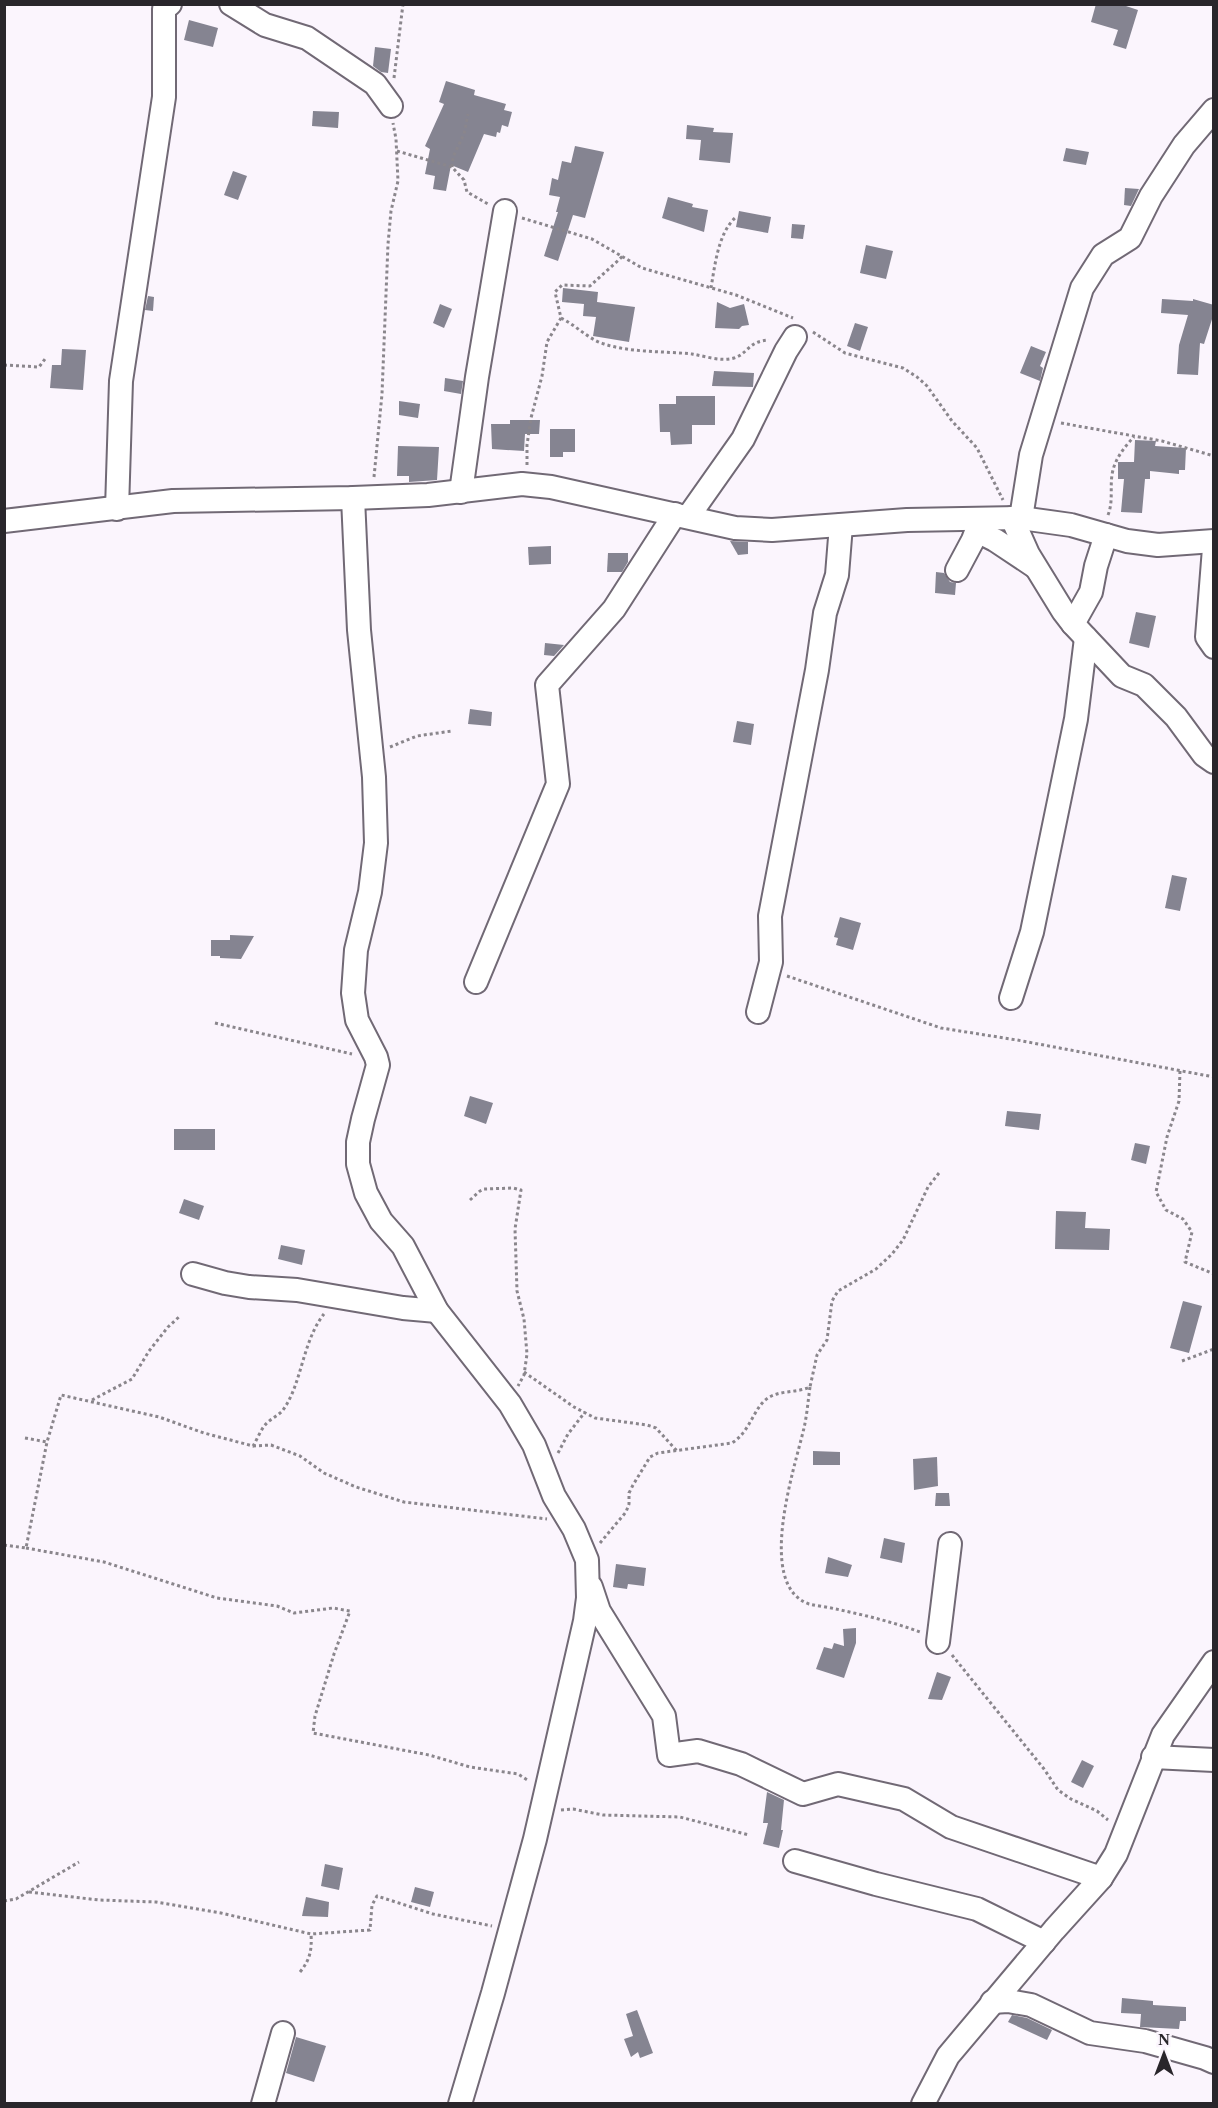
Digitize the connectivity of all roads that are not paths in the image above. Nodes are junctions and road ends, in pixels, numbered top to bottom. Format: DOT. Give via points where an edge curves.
graph roads {
  1 [pos="170,4"];
  2 [pos="231,4"];
  3 [pos="392,106"];
  4 [pos="1214,110"];
  5 [pos="505,211"];
  6 [pos="803,329"];
  7 [pos="461,492"];
  8 [pos="362,498"];
  9 [pos="117,509"];
  10 [pos="682,516"];
  11 [pos="1016,518"];
  12 [pos="4,521"];
  13 [pos="841,525"];
  14 [pos="979,525"];
  15 [pos="1105,534"];
  16 [pos="1214,541"];
  17 [pos="1214,548"];
  18 [pos="1038,569"];
  19 [pos="957,570"];
  20 [pos="1079,631"];
  21 [pos="1214,647"];
  22 [pos="1214,762"];
  23 [pos="477,982"];
  24 [pos="1011,998"];
  25 [pos="758,1012"];
  26 [pos="193,1274"];
  27 [pos="437,1311"];
  28 [pos="950,1545"];
  29 [pos="588,1571"];
  30 [pos="938,1642"];
  31 [pos="1214,1662"];
  32 [pos="1153,1757"];
  33 [pos="1214,1760"];
  34 [pos="795,1861"];
  35 [pos="1101,1878"];
  36 [pos="1044,1942"];
  37 [pos="992,2002"];
  38 [pos="283,2033"];
  39 [pos="1214,2062"];
  40 [pos="263,2103"];
  41 [pos="460,2103"];
  42 [pos="923,2103"];
  1 -- 9 [label="street" via="164,9 164,97 121,381"];
  2 -- 3 [label="street" via="265,25 307,38 375,84"];
  4 -- 11 [label="street" via="1184,145 1130,238 1103,255 1082,288"];
  5 -- 7 [label="street"];
  6 -- 10 [label="street" via="786,351 742,439"];
  7 -- 8 [label="street"];
  7 -- 10 [label="street" via="495,486 551,487"];
  8 -- 9 [label="street" via="173,501"];
  8 -- 27 [label="street" via="359,630 376,843 356,950 353,993 357,1020 377,1060 377,1070 358,1142 359,1171 381,1221 403,1246"];
  9 -- 12 [label="street"];
  10 -- 13 [label="street" via="735,528"];
  10 -- 23 [label="street" via="614,609 547,685 558,784"];
  11 -- 14 [label="street"];
  11 -- 15 [label="street"];
  11 -- 18 [label="street"];
  13 -- 14 [label="street" via="907,520"];
  13 -- 25 [label="street" via="837,575 825,613 770,916 771,962"];
  14 -- 18 [label="street"];
  14 -- 19 [label="street"];
  15 -- 16 [label="street" via="1158,545"];
  15 -- 20 [label="street"];
  17 -- 21 [label="street" via="1207,637"];
  18 -- 20 [label="street"];
  20 -- 22 [label="street" via="1122,676 1144,685"];
  20 -- 24 [label="street" via="1076,719 1032,932"];
  26 -- 27 [label="street" via="249,1287 297,1290"];
  27 -- 29 [label="street" via="505,1397 534,1445"];
  28 -- 30 [label="street"];
  29 -- 35 [label="street" via="599,1611 664,1716 669,1755 698,1750 741,1764 804,1794 838,1784 904,1799 951,1827"];
  29 -- 41 [label="street" via="585,1621 543,1801"];
  31 -- 32 [label="street" via="1163,1735"];
  32 -- 33 [label="street"];
  32 -- 35 [label="street" via="1116,1854"];
  34 -- 36 [label="street" via="977,1909"];
  35 -- 36 [label="street"];
  36 -- 37 [label="street"];
  37 -- 39 [label="street" via="1031,2005 1090,2033 1145,2042"];
  37 -- 42 [label="street" via="948,2056"];
  38 -- 40 [label="street"];
}
